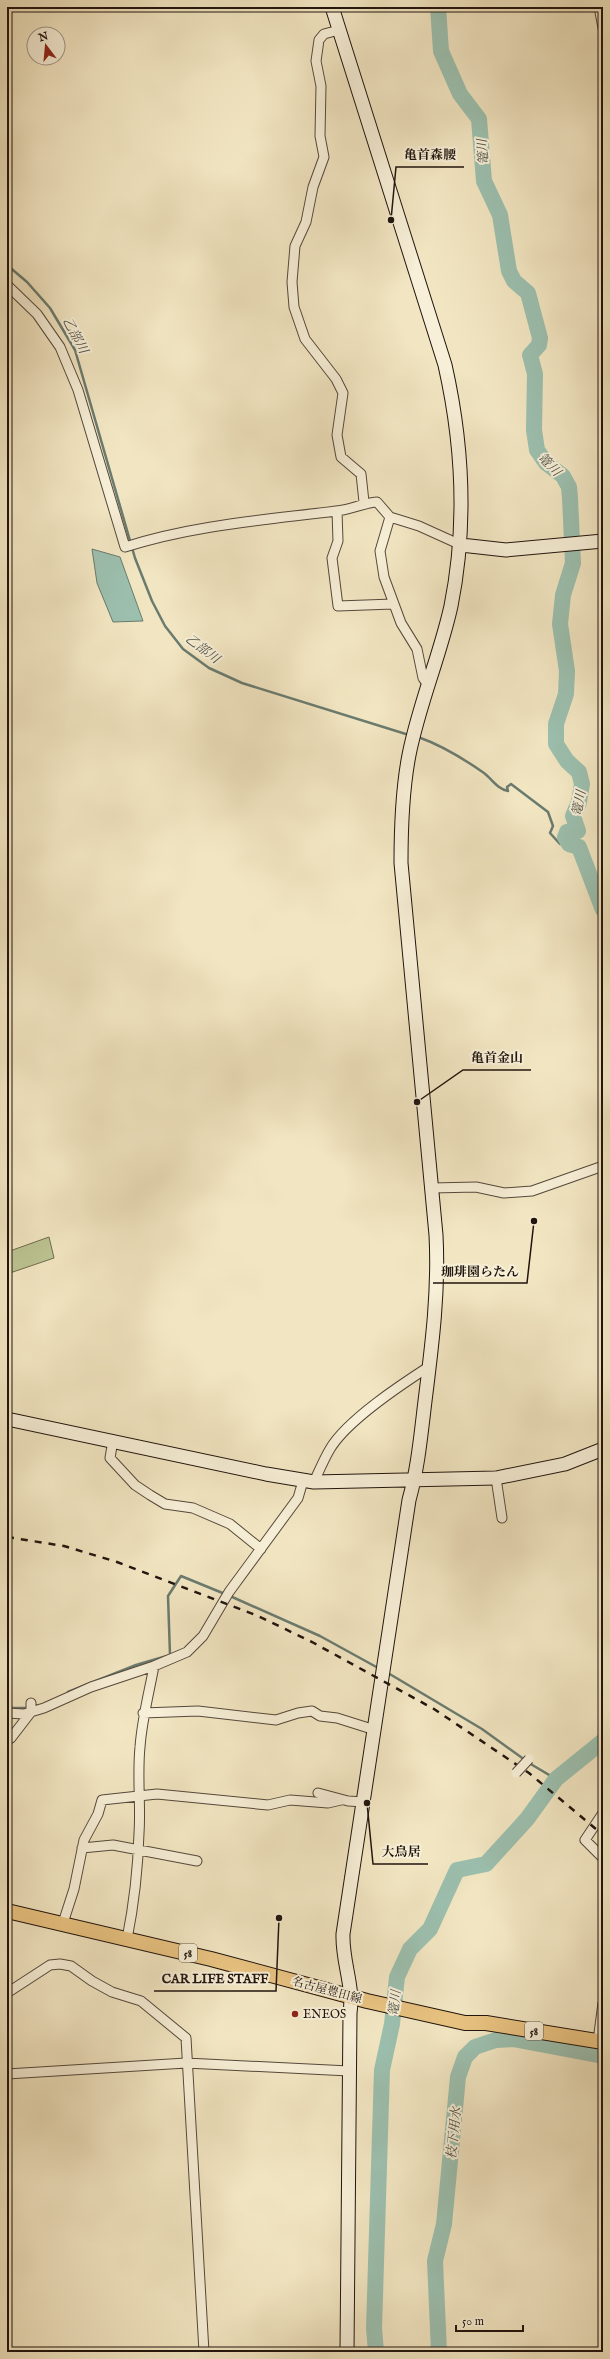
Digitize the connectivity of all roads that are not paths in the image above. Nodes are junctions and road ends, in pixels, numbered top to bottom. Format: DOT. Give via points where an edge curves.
graph roads {
  1 [pos="332,7"];
  2 [pos="599,7"];
  3 [pos="603,28"];
  4 [pos="339,30"];
  5 [pos="7,285"];
  6 [pos="364,502"];
  7 [pos="337,511"];
  8 [pos="390,516"];
  9 [pos="601,541"];
  10 [pos="461,545"];
  11 [pos="393,604"];
  12 [pos="428,685"];
  13 [pos="603,1166"];
  14 [pos="432,1188"];
  15 [pos="430,1366"];
  16 [pos="7,1419"];
  17 [pos="113,1440"];
  18 [pos="603,1449"];
  19 [pos="496,1478"];
  20 [pos="415,1479"];
  21 [pos="308,1482"];
  22 [pos="502,1518"];
  23 [pos="261,1549"];
  24 [pos="154,1666"];
  25 [pos="31,1708"];
  26 [pos="7,1713"];
  27 [pos="143,1713"];
  28 [pos="375,1730"];
  29 [pos="7,1740"];
  30 [pos="529,1759"];
  31 [pos="516,1773"];
  32 [pos="318,1793"];
  33 [pos="138,1795"];
  34 [pos="341,1800"];
  35 [pos="364,1802"];
  36 [pos="603,1813"];
  37 [pos="82,1848"];
  38 [pos="138,1851"];
  39 [pos="603,1858"];
  40 [pos="197,1861"];
  41 [pos="7,1911"];
  42 [pos="63,1924"];
  43 [pos="127,1939"];
  44 [pos="7,1993"];
  45 [pos="353,1996"];
  46 [pos="603,2003"];
  47 [pos="600,2042"];
  48 [pos="186,2063"];
  49 [pos="349,2071"];
  50 [pos="7,2074"];
  51 [pos="204,2352"];
  52 [pos="347,2352"];
  1 -- 4 [label="street"];
  2 -- 3 [label="street"];
  4 -- 6 [label="street" via="324,34 319,40 316,61 321,86 320,136 324,157 306,222 295,246 292,282 294,307 305,339 336,379 343,393 337,435 341,457 361,474"];
  4 -- 10 [label="street" via="445,365 456,418 460,457"];
  5 -- 7 [label="street" via="37,314 60,347 78,390 125,547 234,522"];
  6 -- 7 [label="street" via="351,509"];
  6 -- 8 [label="street" via="377,502"];
  7 -- 11 [label="street" via="338,541 332,558 338,606"];
  8 -- 10 [label="street"];
  8 -- 11 [label="street" via="380,551 384,577"];
  9 -- 10 [label="street" via="506,550"];
  10 -- 12 [label="street" via="444,636"];
  11 -- 12 [label="street" via="406,634 414,642 423,678"];
  12 -- 14 [label="street" via="404,785 401,863"];
  13 -- 14 [label="street" via="525,1192 504,1193 476,1187"];
  14 -- 15 [label="street" via="438,1292"];
  15 -- 20 [label="street"];
  15 -- 21 [label="street" via="399,1386 356,1420 331,1448"];
  16 -- 17 [label="street"];
  17 -- 21 [label="street"];
  17 -- 23 [label="street" via="110,1458 135,1485 165,1504 193,1508 230,1524"];
  18 -- 19 [label="street" via="565,1464"];
  19 -- 20 [label="street"];
  19 -- 22 [label="street"];
  20 -- 21 [label="street"];
  20 -- 28 [label="street" via="409,1500"];
  21 -- 23 [label="street"];
  23 -- 24 [label="street" via="229,1592 203,1636 187,1652"];
  24 -- 25 [label="street"];
  24 -- 27 [label="street"];
  25 -- 26 [label="street" via="24,1714"];
  25 -- 29 [label="street"];
  27 -- 28 [label="street" via="198,1710 276,1720 312,1711 320,1716 337,1718"];
  27 -- 33 [label="street"];
  28 -- 35 [label="street"];
  30 -- 31 [label="street, bridge"];
  32 -- 34 [label="street"];
  33 -- 34 [label="street" via="157,1794 268,1805 290,1800 328,1803"];
  33 -- 37 [label="street" via="102,1800"];
  33 -- 38 [label="street"];
  34 -- 35 [label="street"];
  35 -- 45 [label="street" via="343,1941 344,1959"];
  36 -- 39 [label="street" via="585,1840"];
  37 -- 38 [label="street" via="113,1845"];
  37 -- 42 [label="street" via="74,1889"];
  38 -- 40 [label="street"];
  38 -- 43 [label="street"];
  41 -- 42 [label="main road, 名古屋豊田線 / 58"];
  42 -- 43 [label="main road, 名古屋豊田線 / 58"];
  43 -- 45 [label="main road, 名古屋豊田線 / 58"];
  44 -- 48 [label="street" via="50,1965 71,1966 92,1981 120,1995 141,2000 155,2011 186,2038"];
  45 -- 47 [label="main road, 名古屋豊田線 / 58" via="465,2023 486,2023"];
  45 -- 49 [label="street" via="350,2013"];
  46 -- 47 [label="street"];
  48 -- 49 [label="street"];
  48 -- 50 [label="street"];
  48 -- 51 [label="street"];
  49 -- 52 [label="street"];
}
